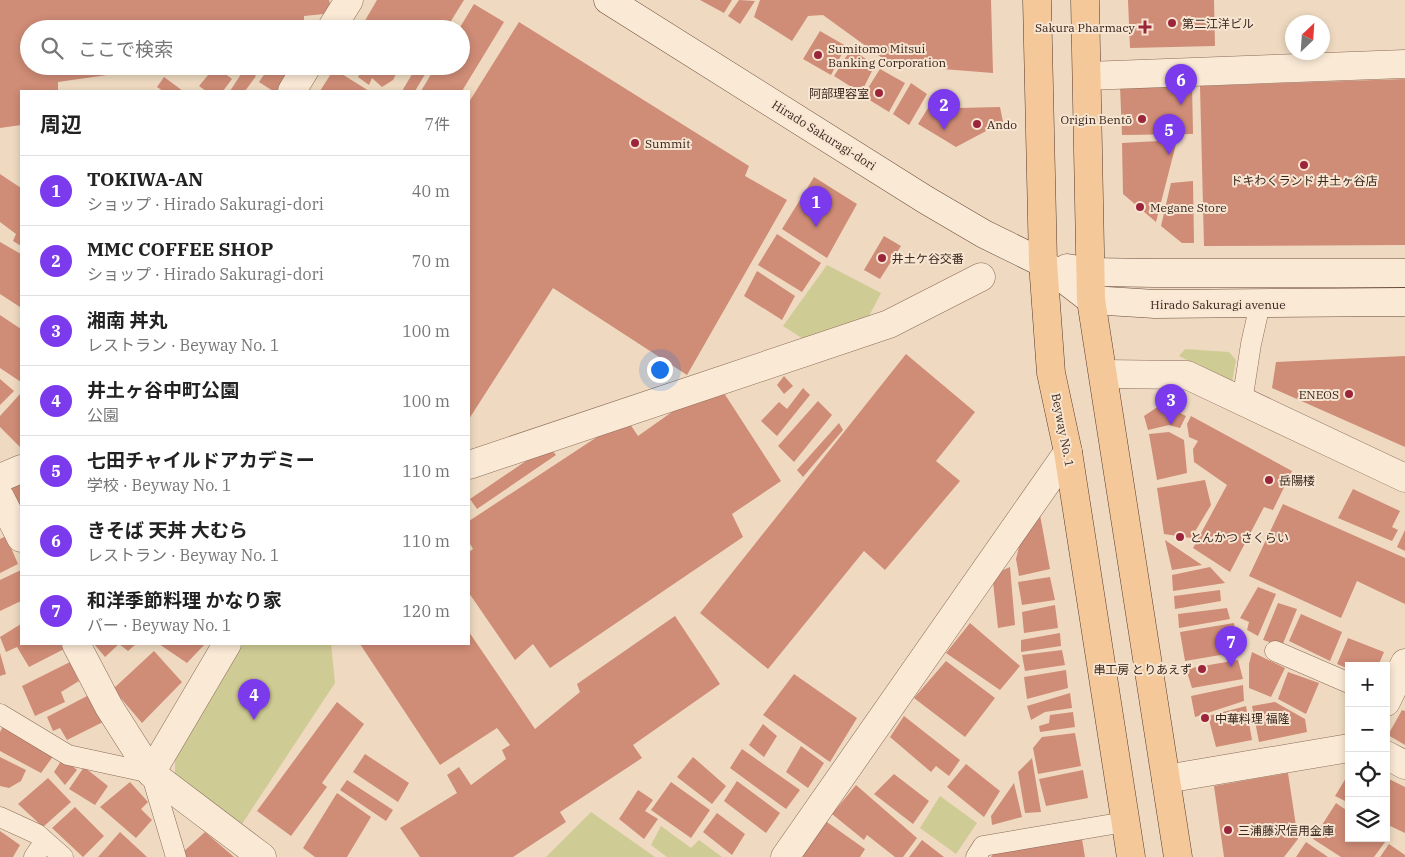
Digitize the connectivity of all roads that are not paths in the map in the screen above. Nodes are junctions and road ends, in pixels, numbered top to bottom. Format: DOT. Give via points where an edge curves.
graph roads {
  1 [pos="349,0"];
  2 [pos="608,0"];
  3 [pos="1037,0"];
  4 [pos="1085,0"];
  5 [pos="337,20"];
  6 [pos="1405,64"];
  7 [pos="302,75"];
  8 [pos="1087,76"];
  9 [pos="293,90"];
  10 [pos="1043,263"];
  11 [pos="1091,272"];
  12 [pos="1405,273"];
  13 [pos="981,277"];
  14 [pos="1091,300"];
  15 [pos="1405,302"];
  16 [pos="1260,304"];
  17 [pos="1104,374"];
  18 [pos="1242,402"];
  19 [pos="1068,452"];
  20 [pos="470,465"];
  21 [pos="20,469"];
  22 [pos="0,478"];
  23 [pos="1405,478"];
  24 [pos="77,645"];
  25 [pos="226,645"];
  26 [pos="1275,651"];
  27 [pos="1405,663"];
  28 [pos="1345,681"];
  29 [pos="1390,695"];
  30 [pos="0,714"];
  31 [pos="1345,749"];
  32 [pos="1390,757"];
  33 [pos="1405,765"];
  34 [pos="151,773"];
  35 [pos="1166,779"];
  36 [pos="0,817"];
  37 [pos="1125,822"];
  38 [pos="40,849"];
  39 [pos="63,857"];
  40 [pos="176,857"];
  41 [pos="262,857"];
  42 [pos="785,857"];
  43 [pos="976,857"];
  44 [pos="1131,857"];
  45 [pos="1178,857"];
  1 -- 5 [label="street"];
  2 -- 10 [label="street, Hirado Sakuragi-dori" via="926,200"];
  3 -- 10 [label="main road, Beyway No. 1"];
  4 -- 8 [label="main road"];
  6 -- 8 [label="street"];
  7 -- 9 [label="street"];
  8 -- 11 [label="main road"];
  10 -- 11 [label="street"];
  10 -- 14 [label="street"];
  10 -- 19 [label="main road, Beyway No. 1" via="1051,373"];
  11 -- 12 [label="street"];
  11 -- 14 [label="main road"];
  13 -- 20 [label="street" via="889,324"];
  14 -- 16 [label="street, Hirado Sakuragi avenue"];
  14 -- 17 [label="main road"];
  15 -- 16 [label="street, Hirado Sakuragi avenue"];
  16 -- 18 [label="lane"];
  17 -- 18 [label="street" via="1187,375"];
  17 -- 35 [label="main road"];
  18 -- 23 [label="street"];
  19 -- 37 [label="main road, Beyway No. 1"];
  19 -- 42 [label="street"];
  21 -- 22 [label="street"];
  24 -- 34 [label="street" via="109,707"];
  25 -- 34 [label="street"];
  26 -- 28 [label="lane"];
  27 -- 29 [label="street"];
  30 -- 34 [label="lane" via="68,755"];
  31 -- 35 [label="street"];
  32 -- 33 [label="street"];
  34 -- 40 [label="lane"];
  34 -- 41 [label="street"];
  35 -- 45 [label="main road"];
  36 -- 38 [label="lane" via="37,834"];
  37 -- 43 [label="lane" via="983,846"];
  37 -- 44 [label="main road, Beyway No. 1"];
  38 -- 39 [label="lane"];
}
